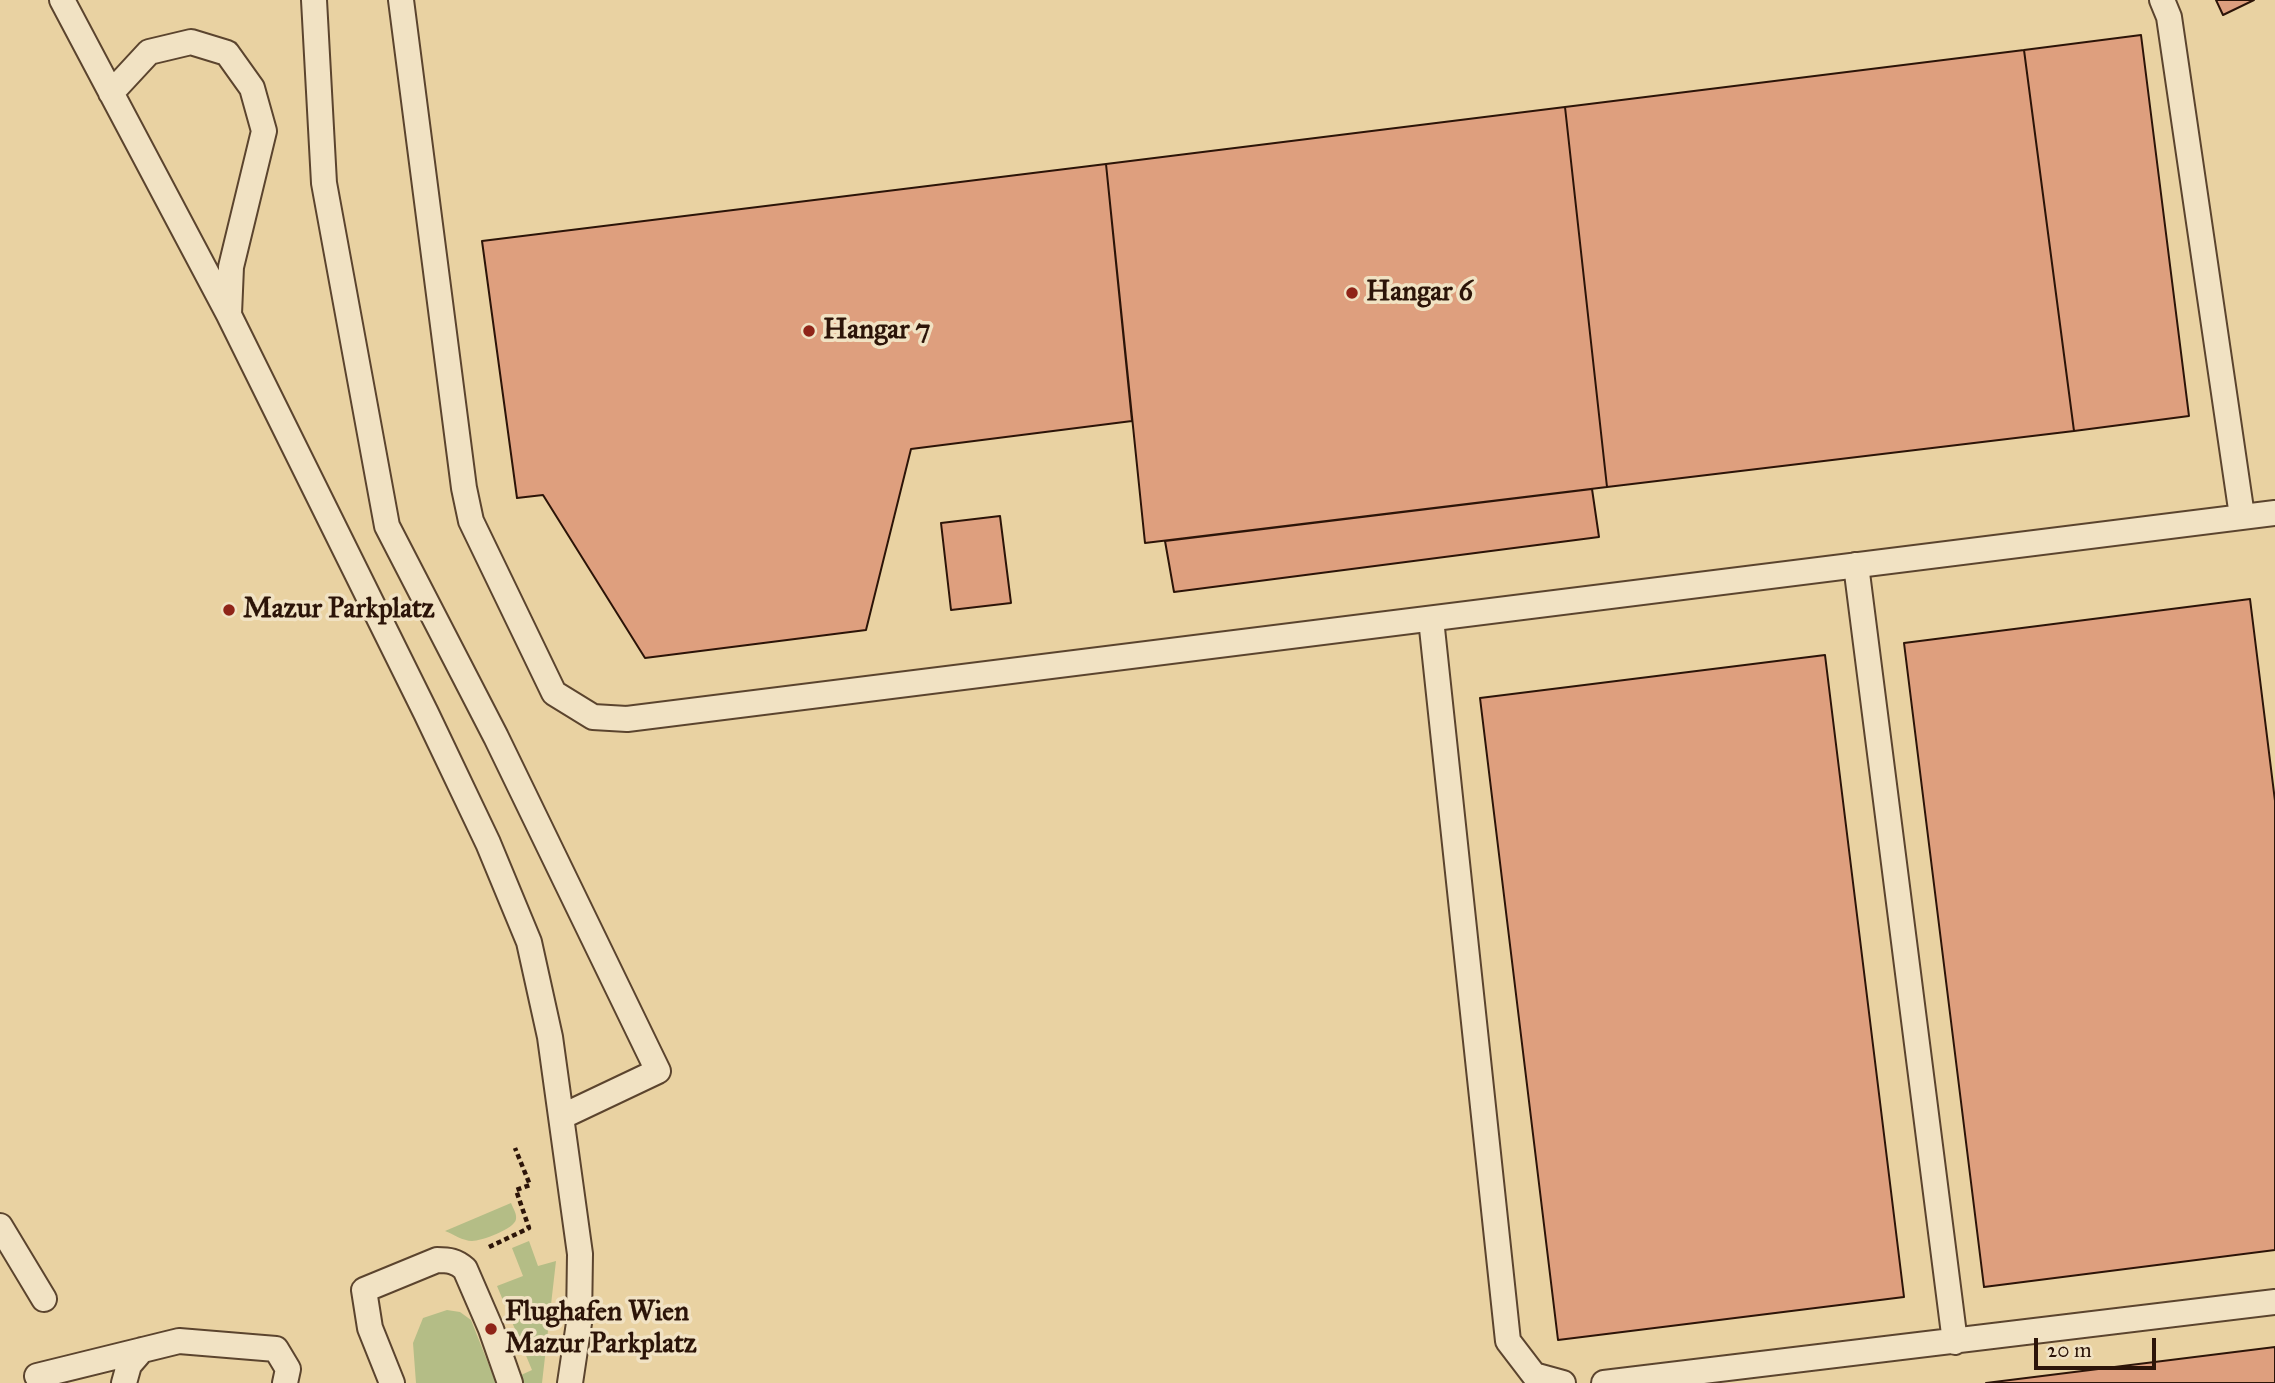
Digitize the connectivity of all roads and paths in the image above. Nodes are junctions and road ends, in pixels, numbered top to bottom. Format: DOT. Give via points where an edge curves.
graph roads {
  1 [pos="62,0"];
  2 [pos="314,0"];
  3 [pos="401,0"];
  4 [pos="2162,0"];
  5 [pos="111,93"];
  6 [pos="229,315"];
  7 [pos="2275,513"];
  8 [pos="2242,516"];
  9 [pos="1856,565"];
  10 [pos="1431,619"];
  11 [pos="561,1117"];
  12 [pos="515,1148"];
  13 [pos="0,1226"];
  14 [pos="482,1250"];
  15 [pos="44,1299"];
  16 [pos="2275,1302"];
  17 [pos="1955,1342"];
  18 [pos="142,1350"];
  19 [pos="37,1376"];
  20 [pos="124,1383"];
  21 [pos="285,1383"];
  22 [pos="392,1383"];
  23 [pos="510,1383"];
  24 [pos="570,1383"];
  25 [pos="1563,1383"];
  26 [pos="1604,1383"];
  1 -- 5 [label="lane"];
  2 -- 11 [label="lane" via="324,183 387,526 659,1071"];
  3 -- 10 [label="lane" via="471,521 554,693 593,717 627,719"];
  4 -- 8 [label="lane" via="2169,17"];
  5 -- 6 [label="lane"];
  5 -- 6 [label="lane" via="149,52 191,42 227,53 252,88 264,131 231,267"];
  6 -- 11 [label="lane" via="498,867 529,942 550,1037"];
  7 -- 8 [label="lane"];
  8 -- 9 [label="lane"];
  9 -- 10 [label="lane"];
  9 -- 17 [label="lane"];
  10 -- 25 [label="lane" via="1508,1341 1535,1376"];
  11 -- 24 [label="lane" via="580,1254 579,1323"];
  12 -- 14 [label="path" via="530,1185 516,1190 529,1228"];
  13 -- 15 [label="lane"];
  16 -- 17 [label="lane"];
  17 -- 26 [label="lane"];
  18 -- 19 [label="lane"];
  18 -- 20 [label="lane" via="129,1365"];
  18 -- 21 [label="lane" via="179,1341 276,1349 288,1369"];
  22 -- 23 [label="lane" via="370,1328 364,1290 437,1260 449,1260 465,1269"];
}
